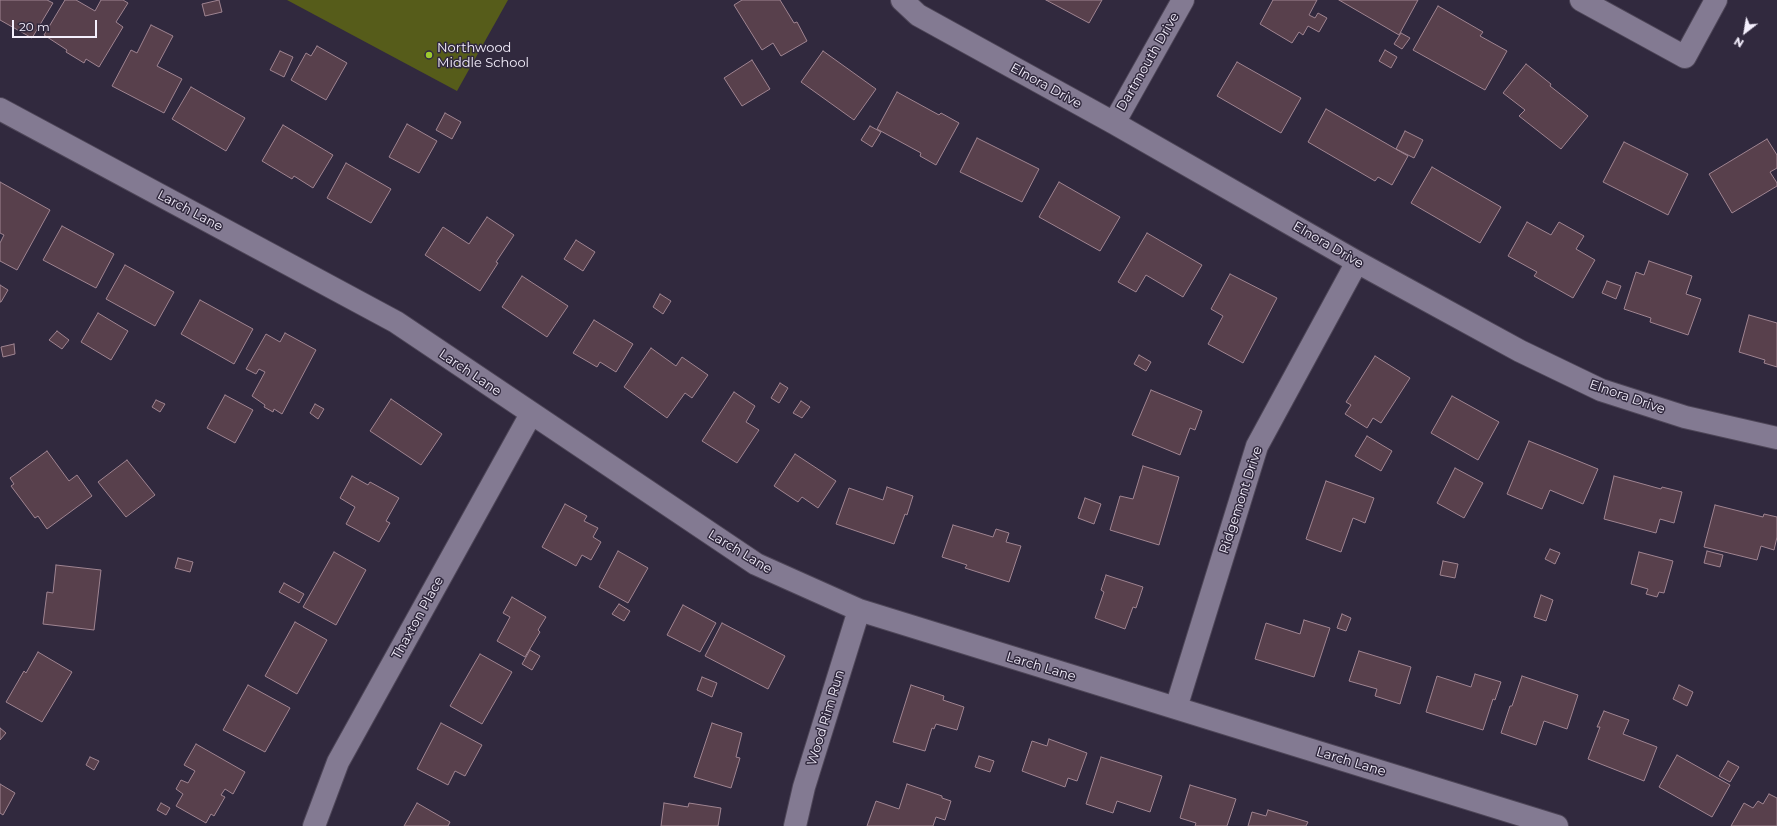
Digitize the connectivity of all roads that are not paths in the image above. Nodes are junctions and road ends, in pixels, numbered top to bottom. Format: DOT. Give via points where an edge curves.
graph roads {
  1 [pos="902,0"];
  2 [pos="1183,0"];
  3 [pos="1581,0"];
  4 [pos="1716,0"];
  5 [pos="0,109"];
  6 [pos="1114,123"];
  7 [pos="1357,262"];
  8 [pos="531,414"];
  9 [pos="1777,438"];
  10 [pos="859,610"];
  11 [pos="1176,708"];
  12 [pos="314,826"];
  13 [pos="795,826"];
  14 [pos="1557,826"];
  1 -- 6 [label="street, Elnora Drive" via="918,15"];
  2 -- 6 [label="street, Dartmouth Drive"];
  3 -- 4 [label="street" via="1685,57"];
  5 -- 8 [label="street, Larch Lane" via="396,322"];
  6 -- 7 [label="street, Elnora Drive"];
  7 -- 9 [label="street, Elnora Drive" via="1520,351 1601,390 1685,417"];
  7 -- 11 [label="street, Ridgemont Drive" via="1257,446"];
  8 -- 10 [label="street, Larch Lane" via="756,564"];
  8 -- 12 [label="street, Thaxton Place" via="338,762"];
  10 -- 11 [label="street, Larch Lane"];
  10 -- 13 [label="street, Wood Rim Run" via="804,787"];
  11 -- 14 [label="street, Larch Lane"];
}
